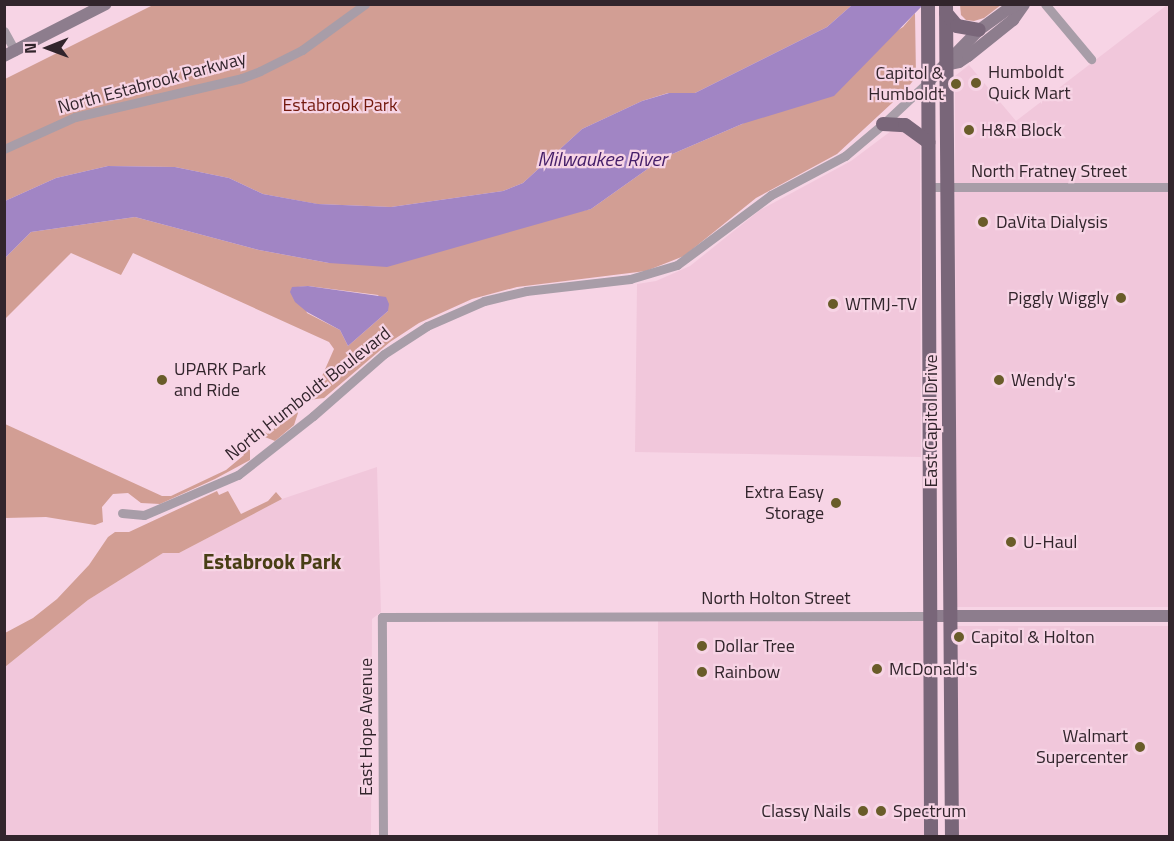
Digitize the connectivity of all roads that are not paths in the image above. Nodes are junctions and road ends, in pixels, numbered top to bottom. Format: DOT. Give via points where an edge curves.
graph roads {
  1 [pos="106,4"];
  2 [pos="365,4"];
  3 [pos="928,4"];
  4 [pos="1022,4"];
  5 [pos="1045,4"];
  6 [pos="946,9"];
  7 [pos="979,30"];
  8 [pos="4,31"];
  9 [pos="10,53"];
  10 [pos="1091,59"];
  11 [pos="946,66"];
  12 [pos="929,81"];
  13 [pos="884,124"];
  14 [pos="928,142"];
  15 [pos="4,149"];
  16 [pos="928,187"];
  17 [pos="947,187"];
  18 [pos="1170,187"];
  19 [pos="122,513"];
  20 [pos="930,616"];
  21 [pos="950,616"];
  22 [pos="1170,616"];
  23 [pos="382,617"];
  24 [pos="383,837"];
  25 [pos="931,837"];
  26 [pos="952,837"];
  1 -- 9 [label="main road"];
  2 -- 15 [label="street, North Estabrook Parkway" via="302,50 260,71 75,117"];
  3 -- 12 [label="main road, East Capitol Drive"];
  4 -- 7 [label="main road, North Humboldt Boulevard"];
  4 -- 11 [label="main road, North Humboldt Boulevard" via="1013,20 959,62"];
  5 -- 10 [label="street"];
  6 -- 7 [label="main road" via="957,26"];
  6 -- 11 [label="main road, East Capitol Drive"];
  7 -- 11 [label="main road, North Humboldt Boulevard"];
  8 -- 9 [label="street"];
  11 -- 12 [label="main road, North Humboldt Boulevard"];
  11 -- 17 [label="main road, East Capitol Drive"];
  12 -- 13 [label="street, North Humboldt Boulevard"];
  12 -- 14 [label="main road, East Capitol Drive"];
  13 -- 14 [label="main road" via="905,125"];
  13 -- 19 [label="street, North Humboldt Boulevard" via="844,156 759,203 677,265 630,279 526,291 484,301 427,326 384,354 238,475 144,515"];
  14 -- 16 [label="main road, East Capitol Drive"];
  16 -- 17 [label="street, North Fratney Street"];
  16 -- 20 [label="main road, East Capitol Drive"];
  17 -- 18 [label="street, North Fratney Street"];
  17 -- 21 [label="main road, East Capitol Drive"];
  20 -- 21 [label="main road, North Holton Street"];
  20 -- 23 [label="street, North Holton Street"];
  20 -- 25 [label="main road, East Capitol Drive"];
  21 -- 22 [label="main road, North Holton Street"];
  21 -- 26 [label="main road, East Capitol Drive"];
  23 -- 24 [label="street, East Hope Avenue"];
}
